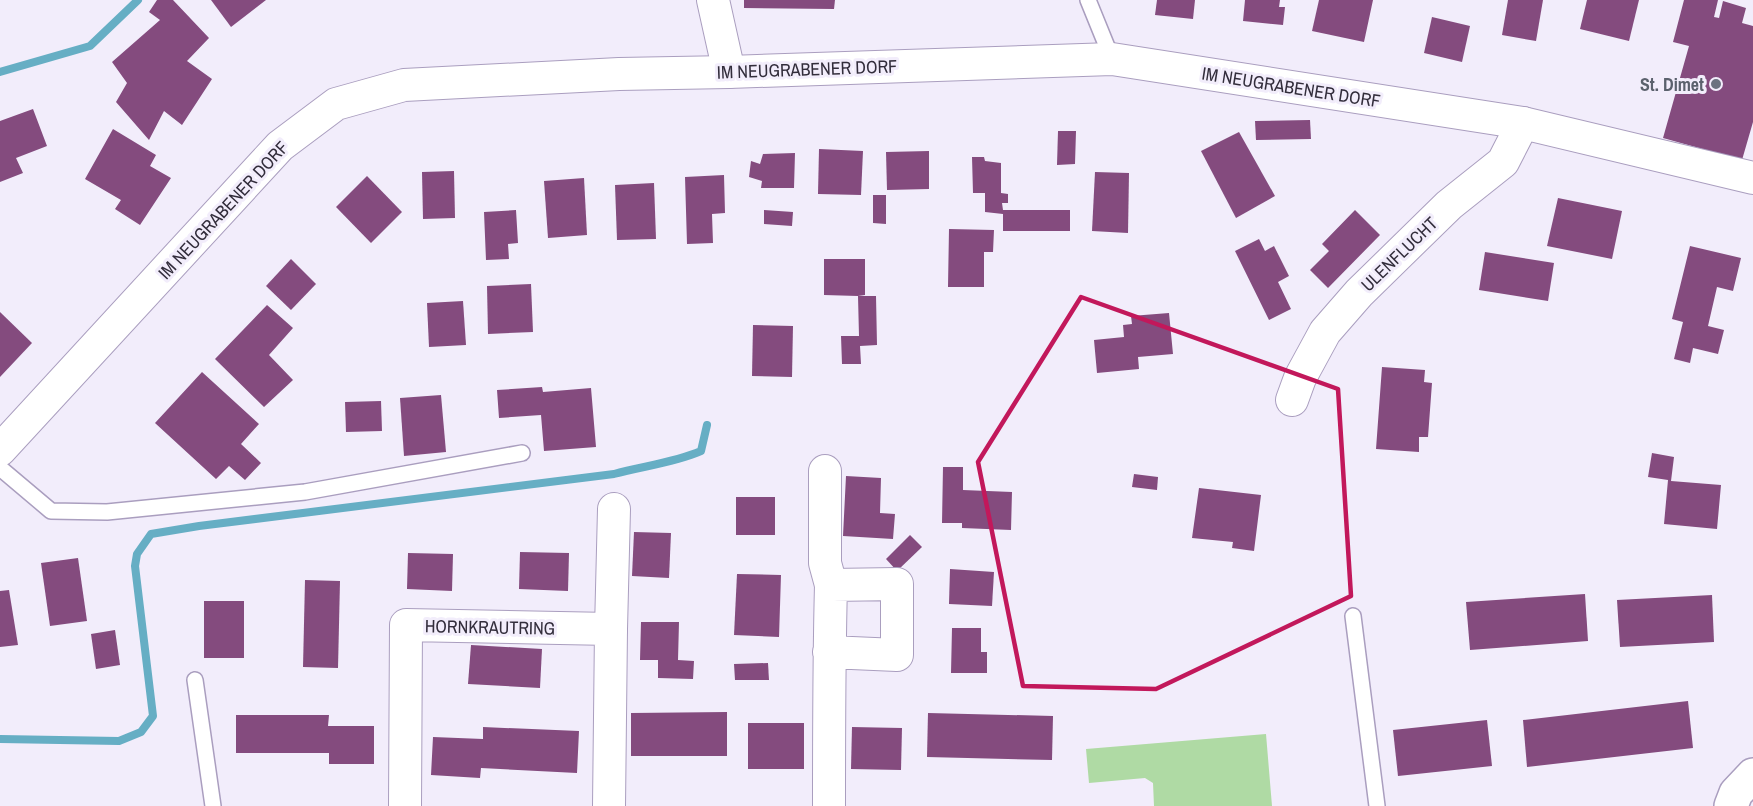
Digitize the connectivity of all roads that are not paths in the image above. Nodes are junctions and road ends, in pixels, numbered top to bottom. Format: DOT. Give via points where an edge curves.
graph roads {
  1 [pos="714,0"];
  2 [pos="1088,0"];
  3 [pos="1112,59"];
  4 [pos="729,72"];
  5 [pos="1523,123"];
  6 [pos="1753,178"];
  7 [pos="1292,400"];
  8 [pos="0,450"];
  9 [pos="522,453"];
  10 [pos="0,468"];
  11 [pos="825,471"];
  12 [pos="614,509"];
  13 [pos="831,585"];
  14 [pos="1353,616"];
  15 [pos="611,629"];
  16 [pos="829,652"];
  17 [pos="195,680"];
  18 [pos="1753,775"];
  19 [pos="213,806"];
  20 [pos="405,806"];
  21 [pos="609,806"];
  22 [pos="829,806"];
  23 [pos="1377,806"];
  24 [pos="1731,806"];
  1 -- 4 [label="street"];
  2 -- 3 [label="lane"];
  3 -- 4 [label="street, IM NEUGRABENER DORF"];
  3 -- 5 [label="street, IM NEUGRABENER DORF"];
  4 -- 8 [label="street, IM NEUGRABENER DORF" via="404,85 336,104 280,146"];
  5 -- 6 [label="street, IM NEUGRABENER DORF"];
  5 -- 7 [label="street, ULENFLUCHT" via="1503,162 1449,205 1325,332"];
  9 -- 10 [label="lane" via="305,492 107,512 51,511"];
  11 -- 13 [label="street" via="825,563"];
  12 -- 15 [label="street"];
  13 -- 16 [label="street"];
  13 -- 16 [label="street" via="897,584 897,655"];
  14 -- 23 [label="lane"];
  15 -- 20 [label="street, HORNKRAUTRING" via="406,625"];
  15 -- 21 [label="street"];
  16 -- 22 [label="street"];
  17 -- 19 [label="lane"];
  18 -- 24 [label="main road" via="1736,793"];
}
